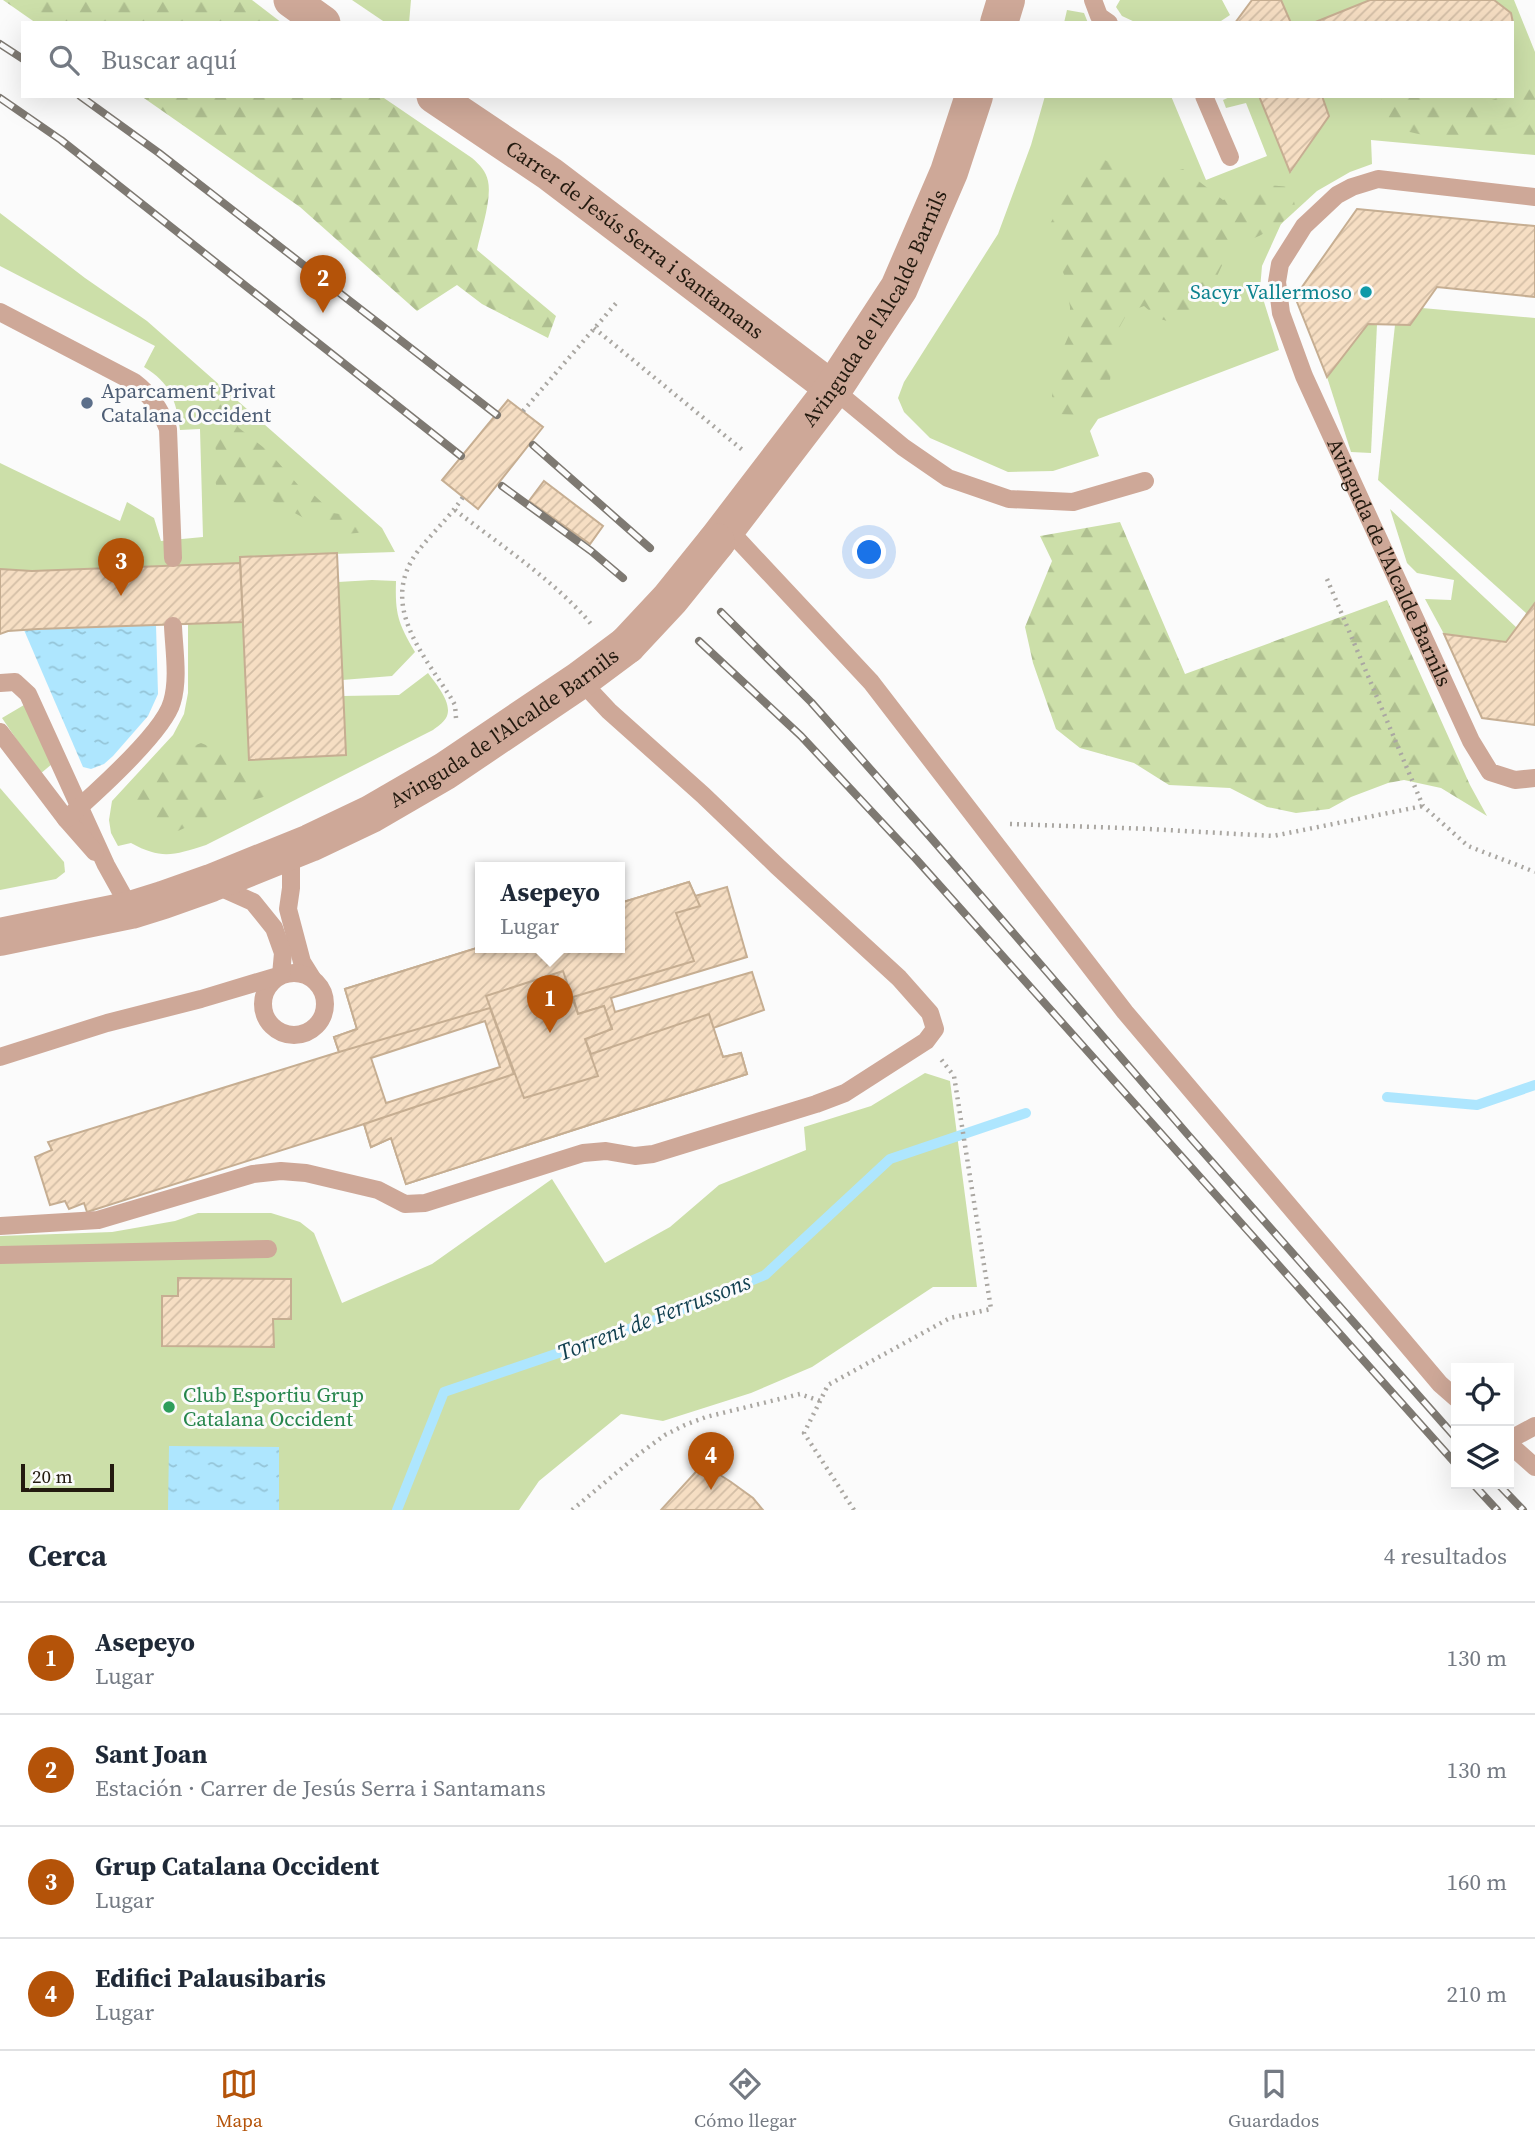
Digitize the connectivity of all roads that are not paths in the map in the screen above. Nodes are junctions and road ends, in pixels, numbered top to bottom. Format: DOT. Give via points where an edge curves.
graph roads {
  1 [pos="290,0"];
  2 [pos="1006,0"];
  3 [pos="1093,0"];
  4 [pos="320,21"];
  5 [pos="1000,21"];
  6 [pos="1106,21"];
  7 [pos="436,98"];
  8 [pos="973,98"];
  9 [pos="1205,98"];
  10 [pos="1230,157"];
  11 [pos="1535,197"];
  12 [pos="0,312"];
  13 [pos="833,389"];
  14 [pos="1145,481"];
  15 [pos="722,535"];
  16 [pos="173,558"];
  17 [pos="173,626"];
  18 [pos="580,680"];
  19 [pos="0,683"];
  20 [pos="0,732"];
  21 [pos="1535,778"];
  22 [pos="81,806"];
  23 [pos="66,819"];
  24 [pos="291,851"];
  25 [pos="106,865"];
  26 [pos="211,883"];
  27 [pos="131,910"];
  28 [pos="0,937"];
  29 [pos="281,975"];
  30 [pos="312,978"];
  31 [pos="0,1057"];
  32 [pos="0,1226"];
  33 [pos="268,1249"];
  34 [pos="0,1255"];
  35 [pos="1451,1394"];
  36 [pos="1535,1426"];
  37 [pos="1514,1439"];
  38 [pos="1514,1447"];
  39 [pos="1535,1467"];
  1 -- 4 [label="street"];
  2 -- 5 [label="street"];
  3 -- 6 [label="lane"];
  7 -- 13 [label="street, Carrer de Jesús Serra i Santamans" via="550,174"];
  8 -- 13 [label="street, Avinguda de l'Alcalde Barnils" via="949,172 899,288"];
  9 -- 10 [label="lane"];
  11 -- 21 [label="lane, Avinguda de l'Alcalde Barnils" via="1378,180 1352,187 1304,226 1280,264 1277,282 1281,313 1304,376 1471,741 1490,772 1515,780"];
  12 -- 16 [label="lane" via="134,382 161,411 168,429"];
  13 -- 14 [label="lane" via="948,478 1009,499 1073,502"];
  13 -- 15 [label="street, Avinguda de l'Alcalde Barnils"];
  15 -- 18 [label="street, Avinguda de l'Alcalde Barnils, bridge" via="627,645"];
  15 -- 35 [label="lane" via="871,682 1125,1012"];
  17 -- 22 [label="lane" via="172,705 145,742"];
  18 -- 24 [label="street, Avinguda de l'Alcalde Barnils" via="406,795"];
  18 -- 32 [label="lane" via="899,978 930,1013 935,1029 926,1041 845,1093 816,1104 653,1154 583,1153 425,1203 405,1204 378,1190 306,1172 281,1171 253,1174 98,1220"];
  19 -- 22 [label="lane" via="15,682 28,694"];
  20 -- 23 [label="lane"];
  22 -- 23 [label="lane"];
  22 -- 25 [label="lane"];
  23 -- 25 [label="lane"];
  24 -- 26 [label="street, Avinguda de l'Alcalde Barnils"];
  24 -- 30 [label="lane" via="288,909 302,962"];
  25 -- 27 [label="lane"];
  26 -- 27 [label="street, Avinguda de l'Alcalde Barnils"];
  26 -- 29 [label="lane" via="253,902 274,928 283,953"];
  27 -- 28 [label="street, Avinguda de l'Alcalde Barnils"];
  29 -- 30 [label="lane" via="292,972"];
  29 -- 30 [label="lane" via="266,990 264,1012 276,1031 294,1036 314,1029 326,1008 320,985"];
  29 -- 31 [label="lane"];
  33 -- 34 [label="lane"];
  36 -- 37 [label="lane"];
  38 -- 39 [label="lane"];
}
